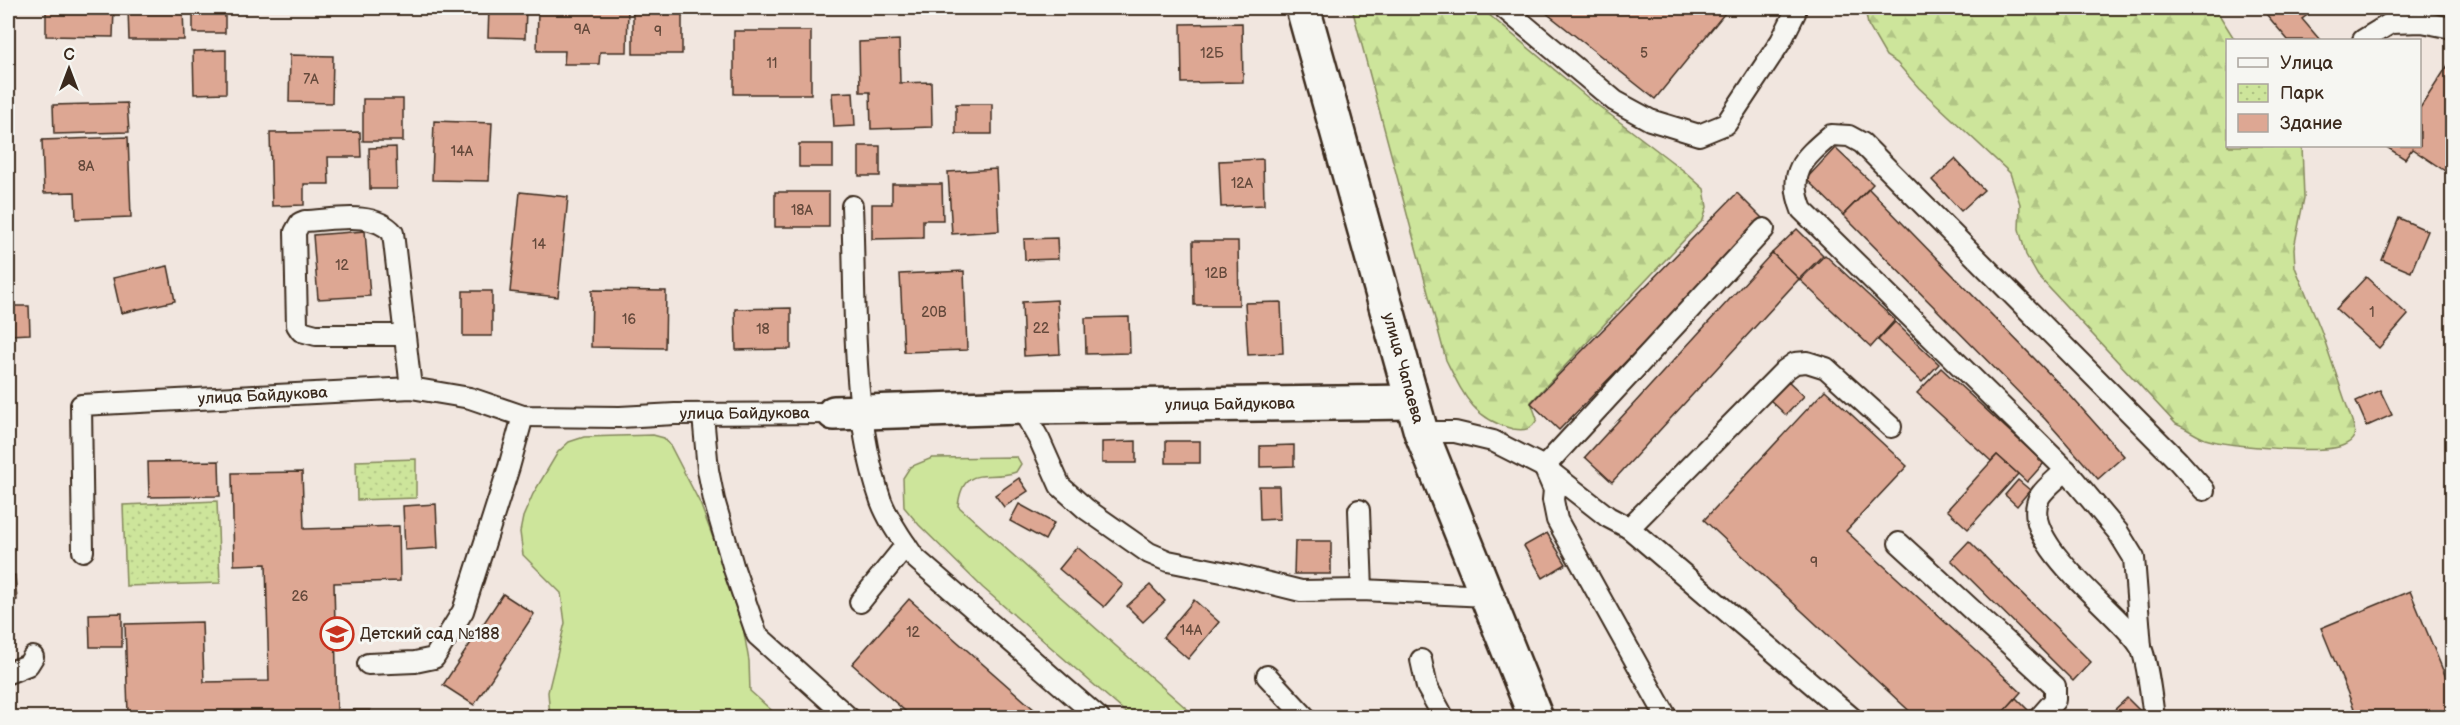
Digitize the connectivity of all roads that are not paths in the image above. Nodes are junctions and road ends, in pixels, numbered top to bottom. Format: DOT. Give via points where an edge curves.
graph roads {
  1 [pos="1303,8"];
  2 [pos="1504,8"];
  3 [pos="1795,8"];
  4 [pos="2452,28"];
  5 [pos="2365,39"];
  6 [pos="852,206"];
  7 [pos="1764,229"];
  8 [pos="404,335"];
  9 [pos="411,388"];
  10 [pos="1021,407"];
  11 [pos="847,413"];
  12 [pos="703,415"];
  13 [pos="523,416"];
  14 [pos="1417,417"];
  15 [pos="1891,427"];
  16 [pos="1544,467"];
  17 [pos="2066,470"];
  18 [pos="2204,490"];
  19 [pos="1359,510"];
  20 [pos="1629,528"];
  21 [pos="1899,543"];
  22 [pos="906,545"];
  23 [pos="83,550"];
  24 [pos="1362,590"];
  25 [pos="1487,596"];
  26 [pos="860,602"];
  27 [pos="2141,646"];
  28 [pos="33,657"];
  29 [pos="1421,660"];
  30 [pos="368,664"];
  31 [pos="8,673"];
  32 [pos="1267,676"];
  33 [pos="849,717"];
  34 [pos="1099,717"];
  35 [pos="1306,717"];
  36 [pos="1444,717"];
  37 [pos="1536,717"];
  38 [pos="1667,717"];
  39 [pos="1852,717"];
  40 [pos="2039,717"];
  41 [pos="2154,717"];
  1 -- 14 [label="main road, улица Чапаева"];
  2 -- 3 [label="lane" via="1615,101 1650,120 1699,135 1726,124 1781,41"];
  4 -- 5 [label="lane" via="2422,22 2391,23"];
  6 -- 11 [label="lane"];
  7 -- 16 [label="lane"];
  8 -- 8 [label="lane" via="393,233 385,224 358,218 300,223 295,232 297,325 301,331 316,335"];
  8 -- 9 [label="lane"];
  9 -- 13 [label="lane, улица Байдукова" via="470,398"];
  9 -- 23 [label="lane, улица Байдукова" via="81,405"];
  10 -- 11 [label="main road, улица Байдукова"];
  10 -- 14 [label="main road, улица Байдукова"];
  10 -- 24 [label="lane" via="1060,486 1149,553 1189,567 1301,591"];
  11 -- 12 [label="lane, улица Байдукова"];
  11 -- 22 [label="lane" via="882,503"];
  12 -- 13 [label="lane, улица Байдукова"];
  12 -- 33 [label="lane" via="714,500 757,635"];
  13 -- 30 [label="lane" via="463,611 444,644 434,658"];
  14 -- 16 [label="lane" via="1493,441"];
  14 -- 25 [label="main road, улица Чапаева"];
  15 -- 20 [label="lane" via="1826,368 1795,363"];
  16 -- 20 [label="lane" via="1608,517"];
  16 -- 38 [label="lane" via="1554,490 1557,520"];
  17 -- 18 [label="lane" via="1802,210 1795,180 1800,166 1831,135 1849,136 1862,143"];
  17 -- 27 [label="lane" via="2118,532 2134,558"];
  17 -- 27 [label="lane" via="2041,495 2037,506 2039,528 2050,550"];
  19 -- 24 [label="lane"];
  20 -- 39 [label="lane"];
  21 -- 40 [label="lane" via="2055,686 2055,700"];
  22 -- 26 [label="lane"];
  22 -- 34 [label="lane" via="944,585"];
  24 -- 25 [label="lane"];
  25 -- 37 [label="main road, улица Чапаева"];
  27 -- 41 [label="lane"];
  28 -- 31 [label="lane" via="28,665"];
  29 -- 36 [label="lane" via="1427,687"];
  32 -- 35 [label="lane"];
}
